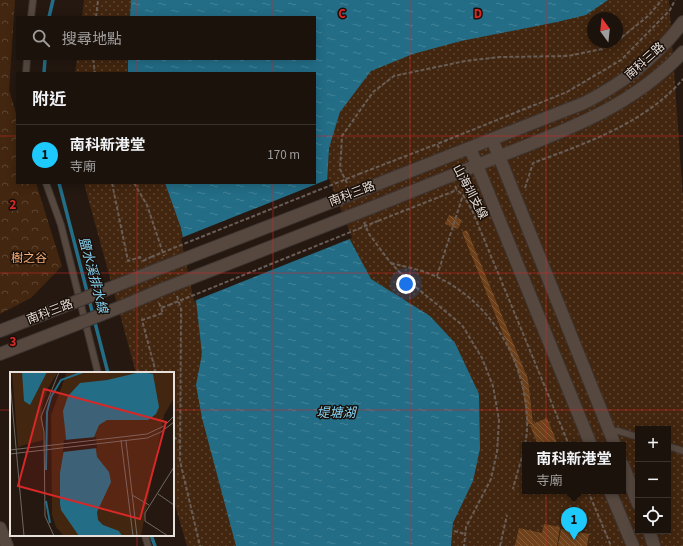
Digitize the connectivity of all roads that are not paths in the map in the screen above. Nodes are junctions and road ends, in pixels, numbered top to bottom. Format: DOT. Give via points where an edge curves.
graph roads {
  1 [pos="33,0"];
  2 [pos="31,16"];
  3 [pos="683,22"];
  4 [pos="683,52"];
  5 [pos="27,60"];
  6 [pos="26,72"];
  7 [pos="492,139"];
  8 [pos="470,148"];
  9 [pos="499,156"];
  10 [pos="477,165"];
  11 [pos="46,184"];
  12 [pos="0,331"];
  13 [pos="0,354"];
  14 [pos="98,372"];
  15 [pos="610,432"];
  16 [pos="635,436"];
  17 [pos="590,442"];
  18 [pos="614,442"];
  19 [pos="671,447"];
  20 [pos="683,451"];
  21 [pos="626,473"];
  22 [pos="611,494"];
  23 [pos="636,498"];
  24 [pos="0,528"];
  25 [pos="650,534"];
  26 [pos="145,536"];
  27 [pos="7,546"];
  28 [pos="148,546"];
  29 [pos="632,546"];
  30 [pos="654,546"];
  1 -- 2 [label="lane"];
  3 -- 7 [label="street, 南科三路" via="666,43 645,62 626,79 604,93"];
  4 -- 9 [label="street, 南科三路" via="651,83 607,111"];
  5 -- 6 [label="lane"];
  7 -- 8 [label="street, 南科三路"];
  7 -- 9 [label="street"];
  8 -- 10 [label="street"];
  8 -- 12 [label="street, 南科三路, bridge"];
  9 -- 10 [label="street, 南科三路"];
  9 -- 15 [label="street"];
  10 -- 13 [label="street, 南科三路, bridge"];
  10 -- 17 [label="street"];
  11 -- 14 [label="lane" via="61,224"];
  15 -- 16 [label="lane" via="618,431"];
  15 -- 18 [label="street"];
  19 -- 20 [label="lane"];
  21 -- 23 [label="street"];
  22 -- 29 [label="street"];
  24 -- 27 [label="street"];
  25 -- 30 [label="street"];
  26 -- 28 [label="lane"];
}
